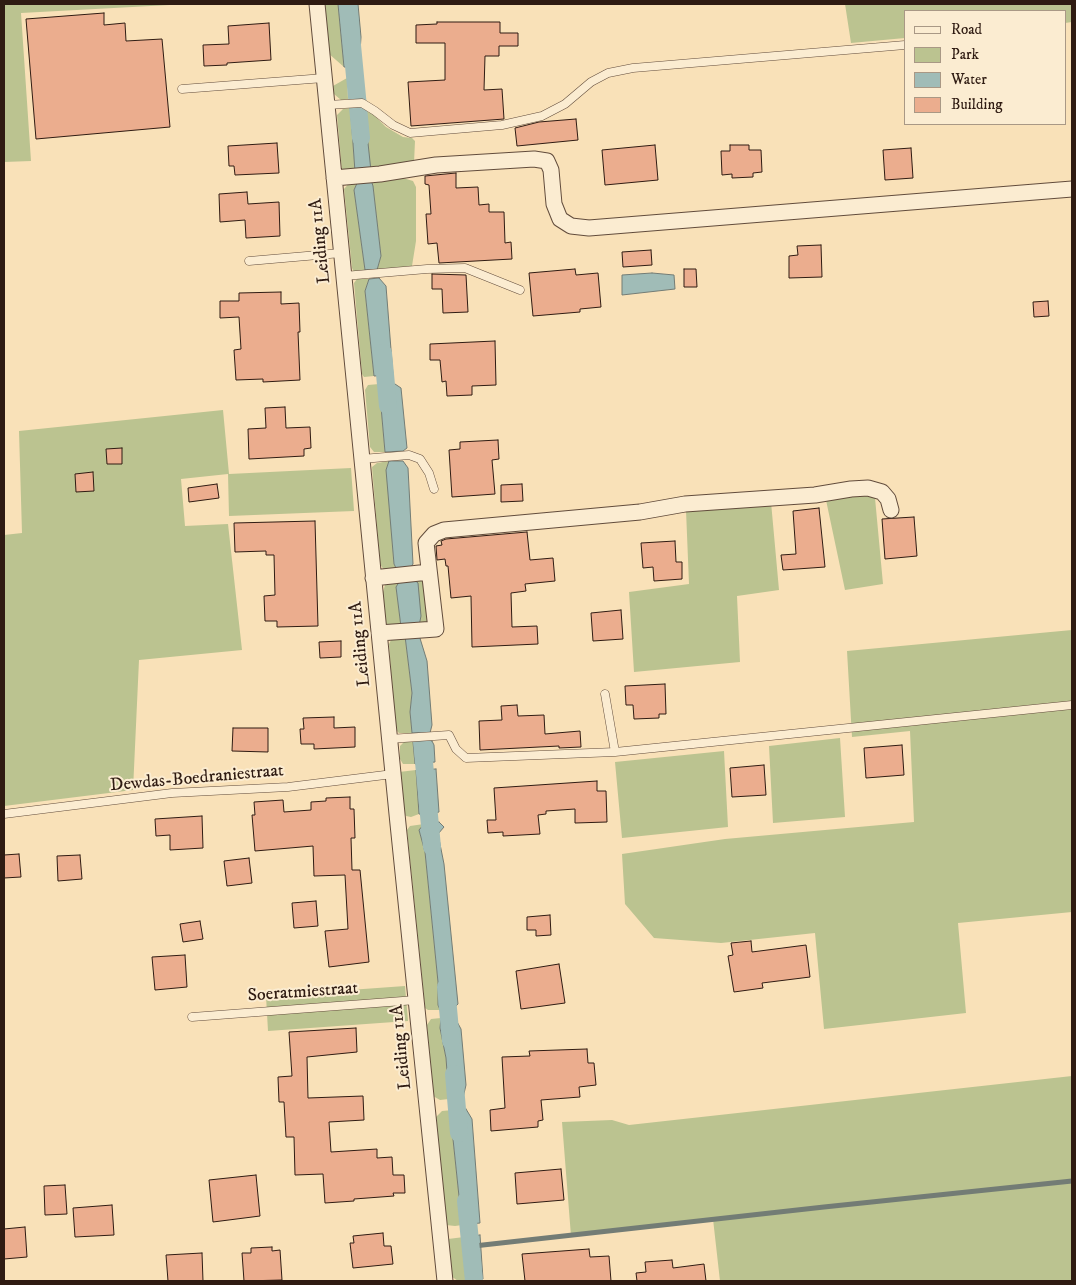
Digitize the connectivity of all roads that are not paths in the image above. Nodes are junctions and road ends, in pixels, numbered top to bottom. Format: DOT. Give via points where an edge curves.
graph roads {
  1 [pos="317,4"];
  2 [pos="904,45"];
  3 [pos="324,78"];
  4 [pos="182,89"];
  5 [pos="327,105"];
  6 [pos="337,177"];
  7 [pos="1072,189"];
  8 [pos="341,253"];
  9 [pos="249,260"];
  10 [pos="344,276"];
  11 [pos="520,290"];
  12 [pos="362,459"];
  13 [pos="434,488"];
  14 [pos="891,510"];
  15 [pos="429,572"];
  16 [pos="378,577"];
  17 [pos="385,633"];
  18 [pos="605,694"];
  19 [pos="1072,704"];
  20 [pos="396,739"];
  21 [pos="615,752"];
  22 [pos="393,774"];
  23 [pos="4,814"];
  24 [pos="416,1000"];
  25 [pos="192,1017"];
  26 [pos="445,1281"];
  1 -- 3 [label="street, Leiding 11A"];
  2 -- 5 [label="lane" via="633,68 608,73 542,116 502,125 410,133 362,103"];
  3 -- 4 [label="lane"];
  3 -- 5 [label="street, Leiding 11A"];
  5 -- 6 [label="street, Leiding 11A"];
  6 -- 7 [label="street" via="436,165 547,160 554,204 560,219 571,226 589,228"];
  6 -- 8 [label="street, Leiding 11A"];
  8 -- 9 [label="lane"];
  8 -- 10 [label="street, Leiding 11A"];
  10 -- 11 [label="lane" via="465,268"];
  10 -- 12 [label="street, Leiding 11A"];
  12 -- 13 [label="lane" via="409,455 420,459"];
  12 -- 16 [label="street, Leiding 11A"];
  14 -- 15 [label="street" via="882,492 860,488 444,530 434,534 426,543"];
  15 -- 16 [label="street"];
  15 -- 17 [label="street" via="436,629"];
  16 -- 17 [label="street, Leiding 11A"];
  17 -- 20 [label="street, Leiding 11A"];
  18 -- 21 [label="lane"];
  19 -- 21 [label="lane"];
  20 -- 21 [label="lane" via="449,735 456,749 466,758"];
  20 -- 22 [label="street, Leiding 11A"];
  22 -- 23 [label="lane, Dewdas-Boedraniestraat" via="288,787 172,793"];
  22 -- 24 [label="street, Leiding 11A"];
  24 -- 25 [label="lane, Soeratmiestraat"];
  24 -- 26 [label="street, Leiding 11A"];
}
